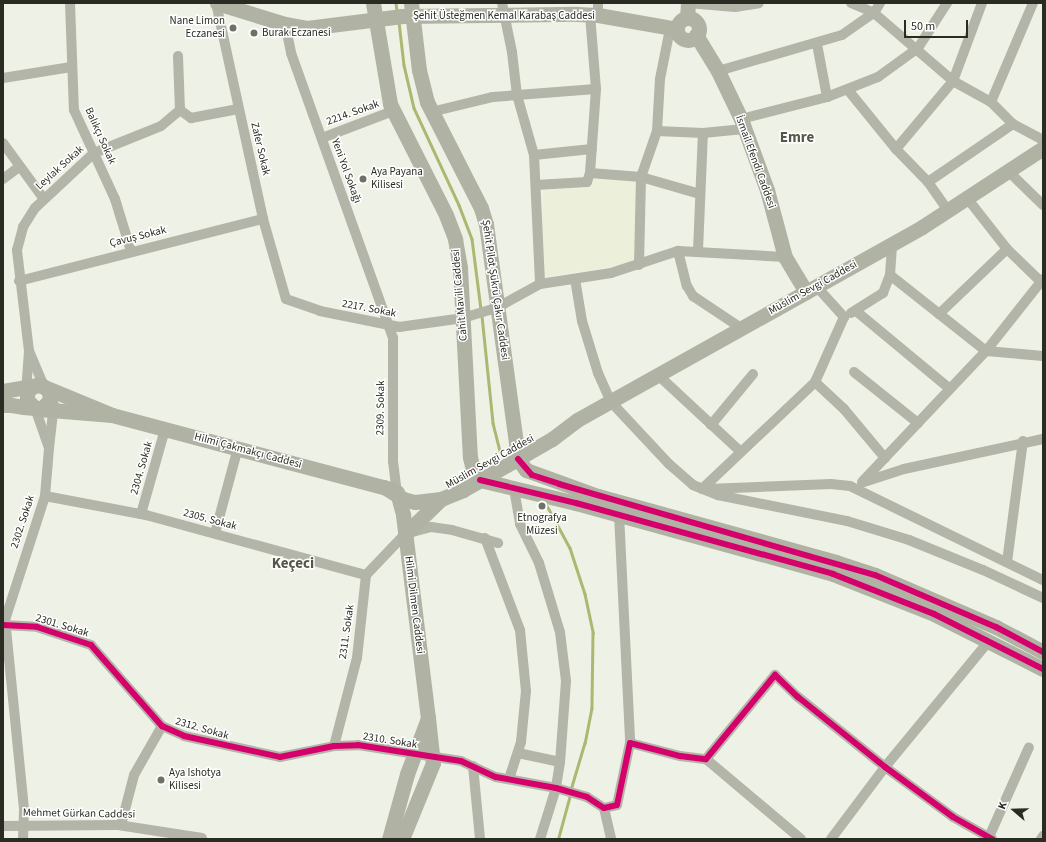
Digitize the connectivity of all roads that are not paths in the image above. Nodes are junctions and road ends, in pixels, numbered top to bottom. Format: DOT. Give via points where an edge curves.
graph roads {
  1 [pos="70,3"];
  2 [pos="217,3"];
  3 [pos="372,3"];
  4 [pos="759,3"];
  5 [pos="851,3"];
  6 [pos="880,3"];
  7 [pos="947,3"];
  8 [pos="982,3"];
  9 [pos="1033,3"];
  10 [pos="687,8"];
  11 [pos="503,9"];
  12 [pos="595,11"];
  13 [pos="408,12"];
  14 [pos="874,13"];
  15 [pos="379,18"];
  16 [pos="285,24"];
  17 [pos="674,29"];
  18 [pos="696,35"];
  19 [pos="817,44"];
  20 [pos="918,48"];
  21 [pos="178,56"];
  22 [pos="71,67"];
  23 [pos="718,71"];
  24 [pos="3,78"];
  25 [pos="953,81"];
  26 [pos="596,89"];
  27 [pos="848,90"];
  28 [pos="517,95"];
  29 [pos="827,97"];
  30 [pos="991,102"];
  31 [pos="238,109"];
  32 [pos="180,110"];
  33 [pos="393,111"];
  34 [pos="431,112"];
  35 [pos="743,124"];
  36 [pos="1013,124"];
  37 [pos="657,131"];
  38 [pos="703,133"];
  39 [pos="322,138"];
  40 [pos="1043,140"];
  41 [pos="3,144"];
  42 [pos="1043,148"];
  43 [pos="592,149"];
  44 [pos="896,149"];
  45 [pos="94,153"];
  46 [pos="534,155"];
  47 [pos="19,167"];
  48 [pos="1008,171"];
  49 [pos="590,173"];
  50 [pos="642,177"];
  51 [pos="3,179"];
  52 [pos="928,182"];
  53 [pos="536,185"];
  54 [pos="700,194"];
  55 [pos="967,198"];
  56 [pos="44,199"];
  57 [pos="1043,205"];
  58 [pos="948,211"];
  59 [pos="264,219"];
  60 [pos="892,243"];
  61 [pos="1007,249"];
  62 [pos="131,251"];
  63 [pos="678,251"];
  64 [pos="698,251"];
  65 [pos="785,257"];
  66 [pos="639,265"];
  67 [pos="890,275"];
  68 [pos="575,278"];
  69 [pos="19,281"];
  70 [pos="1042,281"];
  71 [pos="540,284"];
  72 [pos="811,289"];
  73 [pos="286,299"];
  74 [pos="495,308"];
  75 [pos="856,310"];
  76 [pos="939,314"];
  77 [pos="468,316"];
  78 [pos="844,317"];
  79 [pos="388,325"];
  80 [pos="741,328"];
  81 [pos="986,350"];
  82 [pos="29,351"];
  83 [pos="1043,356"];
  84 [pos="854,372"];
  85 [pos="753,374"];
  86 [pos="658,375"];
  87 [pos="815,382"];
  88 [pos="36,389"];
  89 [pos="950,389"];
  90 [pos="3,391"];
  91 [pos="611,402"];
  92 [pos="3,405"];
  93 [pos="37,408"];
  94 [pos="54,409"];
  95 [pos="112,415"];
  96 [pos="918,423"];
  97 [pos="711,425"];
  98 [pos="165,429"];
  99 [pos="1043,439"];
  100 [pos="1024,441"];
  101 [pos="49,448"];
  102 [pos="238,448"];
  103 [pos="741,452"];
  104 [pos="517,454"];
  105 [pos="885,458"];
  106 [pos="478,477"];
  107 [pos="862,482"];
  108 [pos="850,486"];
  109 [pos="514,489"];
  110 [pos="702,489"];
  111 [pos="394,492"];
  112 [pos="45,496"];
  113 [pos="441,499"];
  114 [pos="141,514"];
  115 [pos="619,514"];
  116 [pos="215,534"];
  117 [pos="405,534"];
  118 [pos="485,538"];
  119 [pos="498,543"];
  120 [pos="1007,562"];
  121 [pos="366,575"];
  122 [pos="1043,580"];
  123 [pos="1043,598"];
  124 [pos="4,625"];
  125 [pos="989,641"];
  126 [pos="91,645"];
  127 [pos="1043,652"];
  128 [pos="1043,669"];
  129 [pos="428,718"];
  130 [pos="162,726"];
  131 [pos="630,743"];
  132 [pos="334,746"];
  133 [pos="1029,747"];
  134 [pos="319,748"];
  135 [pos="518,753"];
  136 [pos="414,755"];
  137 [pos="434,758"];
  138 [pos="706,759"];
  139 [pos="560,762"];
  140 [pos="473,766"];
  141 [pos="885,767"];
  142 [pos="509,779"];
  143 [pos="561,790"];
  144 [pos="604,808"];
  145 [pos="25,825"];
  146 [pos="121,825"];
  147 [pos="3,826"];
  148 [pos="1043,836"];
  149 [pos="202,838"];
  150 [pos="991,838"];
  151 [pos="23,839"];
  152 [pos="389,839"];
  153 [pos="402,839"];
  154 [pos="480,839"];
  155 [pos="540,839"];
  156 [pos="611,839"];
  157 [pos="801,839"];
  158 [pos="831,839"];
  159 [pos="1041,839"];
  1 -- 22 [label="street, Balıkçı Sokak"];
  2 -- 16 [label="street, Şehit Üsteğmen Kemal Karabaş Caddesi"];
  2 -- 31 [label="street, Zafer Sokak"];
  3 -- 15 [label="street, Cahit Mavili Caddesi"];
  4 -- 10 [label="street" via="735,7"];
  5 -- 14 [label="street"];
  6 -- 14 [label="street"];
  7 -- 20 [label="street" via="931,24"];
  8 -- 25 [label="street"];
  9 -- 30 [label="street"];
  10 -- 17 [label="street"];
  10 -- 18 [label="street, İsmail Efendi Caddesi" via="698,25"];
  11 -- 12 [label="street, Şehit Üsteğmen Kemal Karabaş Caddesi"];
  11 -- 13 [label="street, Şehit Üsteğmen Kemal Karabaş Caddesi"];
  11 -- 28 [label="street"];
  12 -- 17 [label="street, Şehit Üsteğmen Kemal Karabaş Caddesi"];
  12 -- 26 [label="street"];
  13 -- 15 [label="street, Şehit Üsteğmen Kemal Karabaş Caddesi"];
  13 -- 34 [label="street, Şehit Pilot Şükrü Çakır Caddesi" via="422,82"];
  14 -- 19 [label="street" via="842,35"];
  14 -- 20 [label="street"];
  15 -- 16 [label="street, Şehit Üsteğmen Kemal Karabaş Caddesi" via="316,28"];
  15 -- 33 [label="street, Cahit Mavili Caddesi"];
  16 -- 39 [label="street, Yeni Yol Sokağı" via="291,53"];
  17 -- 18 [label="street" via="684,39 690,40"];
  17 -- 37 [label="street" via="660,79"];
  18 -- 23 [label="street, İsmail Efendi Caddesi"];
  19 -- 23 [label="street"];
  19 -- 29 [label="street"];
  20 -- 25 [label="street"];
  20 -- 27 [label="street" via="878,77"];
  21 -- 32 [label="street"];
  22 -- 24 [label="street"];
  22 -- 45 [label="street, Balıkçı Sokak" via="74,110"];
  23 -- 35 [label="street, İsmail Efendi Caddesi"];
  25 -- 30 [label="street"];
  25 -- 44 [label="street"];
  26 -- 28 [label="street"];
  26 -- 43 [label="street"];
  27 -- 29 [label="street"];
  27 -- 44 [label="street"];
  28 -- 34 [label="street" via="493,97"];
  28 -- 46 [label="street"];
  29 -- 35 [label="street"];
  30 -- 36 [label="street"];
  31 -- 32 [label="street" via="191,118"];
  31 -- 59 [label="street, Zafer Sokak"];
  32 -- 45 [label="street, Leylak Sokak" via="161,126"];
  33 -- 39 [label="street, 2214. Sokak"];
  33 -- 77 [label="street, Cahit Mavili Caddesi" via="452,227"];
  34 -- 74 [label="street, Şehit Pilot Şükrü Çakır Caddesi" via="484,216"];
  35 -- 38 [label="street"];
  35 -- 65 [label="street, İsmail Efendi Caddesi" via="767,190"];
  36 -- 40 [label="street"];
  36 -- 52 [label="street"];
  37 -- 38 [label="street"];
  37 -- 50 [label="street"];
  38 -- 54 [label="street"];
  39 -- 79 [label="street, Yeni Yol Sokağı"];
  41 -- 47 [label="street"];
  42 -- 48 [label="street, Müslim Sevgi Caddesi"];
  43 -- 46 [label="street"];
  43 -- 49 [label="street"];
  44 -- 52 [label="street"];
  45 -- 56 [label="street, Leylak Sokak"];
  45 -- 62 [label="street, Balıkçı Sokak" via="115,199"];
  46 -- 53 [label="street"];
  47 -- 51 [label="street"];
  47 -- 56 [label="street"];
  48 -- 55 [label="street, Müslim Sevgi Caddesi"];
  48 -- 57 [label="street"];
  49 -- 50 [label="street"];
  49 -- 53 [label="street" via="587,182"];
  50 -- 54 [label="street"];
  50 -- 66 [label="street"];
  52 -- 58 [label="street"];
  53 -- 71 [label="street"];
  54 -- 64 [label="street"];
  55 -- 58 [label="street, Müslim Sevgi Caddesi"];
  55 -- 61 [label="street"];
  56 -- 69 [label="street, Leylak Sokak" via="28,218 19,238"];
  58 -- 60 [label="street, Müslim Sevgi Caddesi"];
  59 -- 62 [label="street, Çavuş Sokak"];
  59 -- 73 [label="street, Zafer Sokak"];
  60 -- 67 [label="street"];
  60 -- 72 [label="street, Müslim Sevgi Caddesi"];
  61 -- 70 [label="street"];
  61 -- 76 [label="street"];
  62 -- 69 [label="street, Çavuş Sokak"];
  63 -- 64 [label="street, 2217. Sokak"];
  63 -- 66 [label="street, 2217. Sokak"];
  63 -- 80 [label="street" via="693,296"];
  64 -- 65 [label="street, 2217. Sokak"];
  65 -- 72 [label="street, İsmail Efendi Caddesi"];
  66 -- 68 [label="street, 2217. Sokak"];
  67 -- 75 [label="street" via="883,293"];
  67 -- 76 [label="street"];
  68 -- 71 [label="street, 2217. Sokak"];
  68 -- 91 [label="street" via="582,321 598,373"];
  69 -- 82 [label="street, Leylak Sokak"];
  70 -- 81 [label="street"];
  71 -- 74 [label="street, 2217. Sokak"];
  72 -- 78 [label="street"];
  72 -- 80 [label="street, Müslim Sevgi Caddesi"];
  73 -- 79 [label="street, 2217. Sokak" via="320,311"];
  74 -- 77 [label="street, 2217. Sokak"];
  74 -- 104 [label="street, Şehit Pilot Şükrü Çakır Caddesi"];
  75 -- 78 [label="street"];
  75 -- 89 [label="street"];
  76 -- 81 [label="street"];
  77 -- 79 [label="street, 2217. Sokak" via="405,326"];
  77 -- 106 [label="street, Cahit Mavili Caddesi" via="470,457"];
  78 -- 87 [label="street"];
  79 -- 111 [label="street, 2309. Sokak" via="394,352"];
  80 -- 86 [label="street, Müslim Sevgi Caddesi"];
  81 -- 83 [label="street"];
  81 -- 89 [label="street"];
  82 -- 88 [label="street, Leylak Sokak"];
  82 -- 88 [label="street, Leylak Sokak"];
  84 -- 96 [label="street"];
  85 -- 97 [label="street"];
  86 -- 91 [label="street, Müslim Sevgi Caddesi"];
  86 -- 97 [label="street"];
  87 -- 103 [label="street"];
  87 -- 105 [label="street" via="844,409"];
  88 -- 90 [label="street"];
  88 -- 93 [label="street" via="28,404"];
  88 -- 93 [label="street" via="49,401"];
  88 -- 94 [label="street, 2302. Sokak"];
  88 -- 95 [label="street, Hilmi Çakmakçı Caddesi"];
  89 -- 96 [label="street"];
  91 -- 104 [label="street, Müslim Sevgi Caddesi"];
  91 -- 110 [label="street" via="669,464 693,485"];
  92 -- 93 [label="street, Hilmi Çakmakçı Caddesi"];
  93 -- 94 [label="street, Hilmi Çakmakçı Caddesi"];
  93 -- 101 [label="street, 2302. Sokak"];
  94 -- 95 [label="street, Hilmi Çakmakçı Caddesi"];
  94 -- 101 [label="street, 2302. Sokak"];
  95 -- 98 [label="street, Hilmi Çakmakçı Caddesi"];
  96 -- 105 [label="street"];
  97 -- 103 [label="street"];
  98 -- 102 [label="street, Hilmi Çakmakçı Caddesi"];
  98 -- 114 [label="street, 2304. Sokak"];
  99 -- 100 [label="street"];
  100 -- 107 [label="street" via="904,469"];
  100 -- 120 [label="street"];
  101 -- 112 [label="street, 2302. Sokak"];
  102 -- 111 [label="street, Hilmi Çakmakçı Caddesi"];
  102 -- 116 [label="street"];
  103 -- 110 [label="street"];
  104 -- 106 [label="street, Müslim Sevgi Caddesi"];
  104 -- 127 [label="street" via="532,475 875,575 996,627"];
  105 -- 107 [label="street"];
  106 -- 109 [label="street"];
  106 -- 111 [label="street, Müslim Sevgi Caddesi" via="439,491 421,494"];
  106 -- 113 [label="street, Müslim Sevgi Caddesi"];
  107 -- 108 [label="street"];
  108 -- 110 [label="street" via="831,484"];
  108 -- 120 [label="street"];
  109 -- 115 [label="street"];
  109 -- 139 [label="street" via="520,524 539,563 560,632 566,681"];
  110 -- 123 [label="street" via="718,495 847,521 909,540 984,570"];
  111 -- 113 [label="street, Müslim Sevgi Caddesi" via="415,502"];
  111 -- 117 [label="street, Hilmi Dilmen Caddesi"];
  112 -- 114 [label="street, 2305. Sokak"];
  112 -- 124 [label="street, 2302. Sokak" via="8,605"];
  113 -- 117 [label="street"];
  114 -- 116 [label="street, 2305. Sokak"];
  115 -- 125 [label="street" via="833,574 921,608"];
  115 -- 131 [label="street"];
  116 -- 121 [label="street, 2305. Sokak"];
  117 -- 118 [label="street" via="441,528"];
  117 -- 121 [label="street"];
  117 -- 129 [label="street, Hilmi Dilmen Caddesi"];
  118 -- 119 [label="street"];
  118 -- 135 [label="street" via="520,630 526,691"];
  120 -- 122 [label="street"];
  121 -- 132 [label="street, 2311. Sokak" via="358,651"];
  124 -- 126 [label="street, 2301. Sokak" via="37,627"];
  124 -- 145 [label="street, 2302. Sokak"];
  125 -- 128 [label="street"];
  125 -- 141 [label="street"];
  126 -- 130 [label="street, 2312. Sokak"];
  129 -- 136 [label="street, Hilmi Dilmen Caddesi"];
  129 -- 137 [label="street, Hilmi Dilmen Caddesi"];
  130 -- 134 [label="street, 2312. Sokak" via="184,736 280,757"];
  130 -- 146 [label="street" via="134,775"];
  131 -- 138 [label="street" via="680,756"];
  131 -- 144 [label="street" via="617,805"];
  132 -- 134 [label="street, 2310. Sokak"];
  132 -- 136 [label="street, 2310. Sokak" via="365,746"];
  133 -- 150 [label="street"];
  135 -- 139 [label="street"];
  135 -- 142 [label="street"];
  136 -- 137 [label="street, 2310. Sokak"];
  136 -- 152 [label="street, Hilmi Dilmen Caddesi"];
  137 -- 140 [label="street, 2310. Sokak" via="461,761"];
  137 -- 153 [label="street, Hilmi Dilmen Caddesi"];
  138 -- 141 [label="street" via="775,675"];
  138 -- 157 [label="street"];
  139 -- 143 [label="street"];
  140 -- 142 [label="street, 2310. Sokak" via="496,777"];
  140 -- 154 [label="street"];
  141 -- 150 [label="street" via="953,817"];
  141 -- 158 [label="street"];
  142 -- 143 [label="street, 2310. Sokak"];
  143 -- 144 [label="street, 2310. Sokak" via="587,797"];
  143 -- 155 [label="street"];
  144 -- 156 [label="street"];
  145 -- 146 [label="street, Mehmet Gürkan Caddesi"];
  145 -- 147 [label="street, Mehmet Gürkan Caddesi"];
  145 -- 151 [label="street, 2302. Sokak"];
  146 -- 149 [label="street, Mehmet Gürkan Caddesi"];
  148 -- 159 [label="street"];
}
